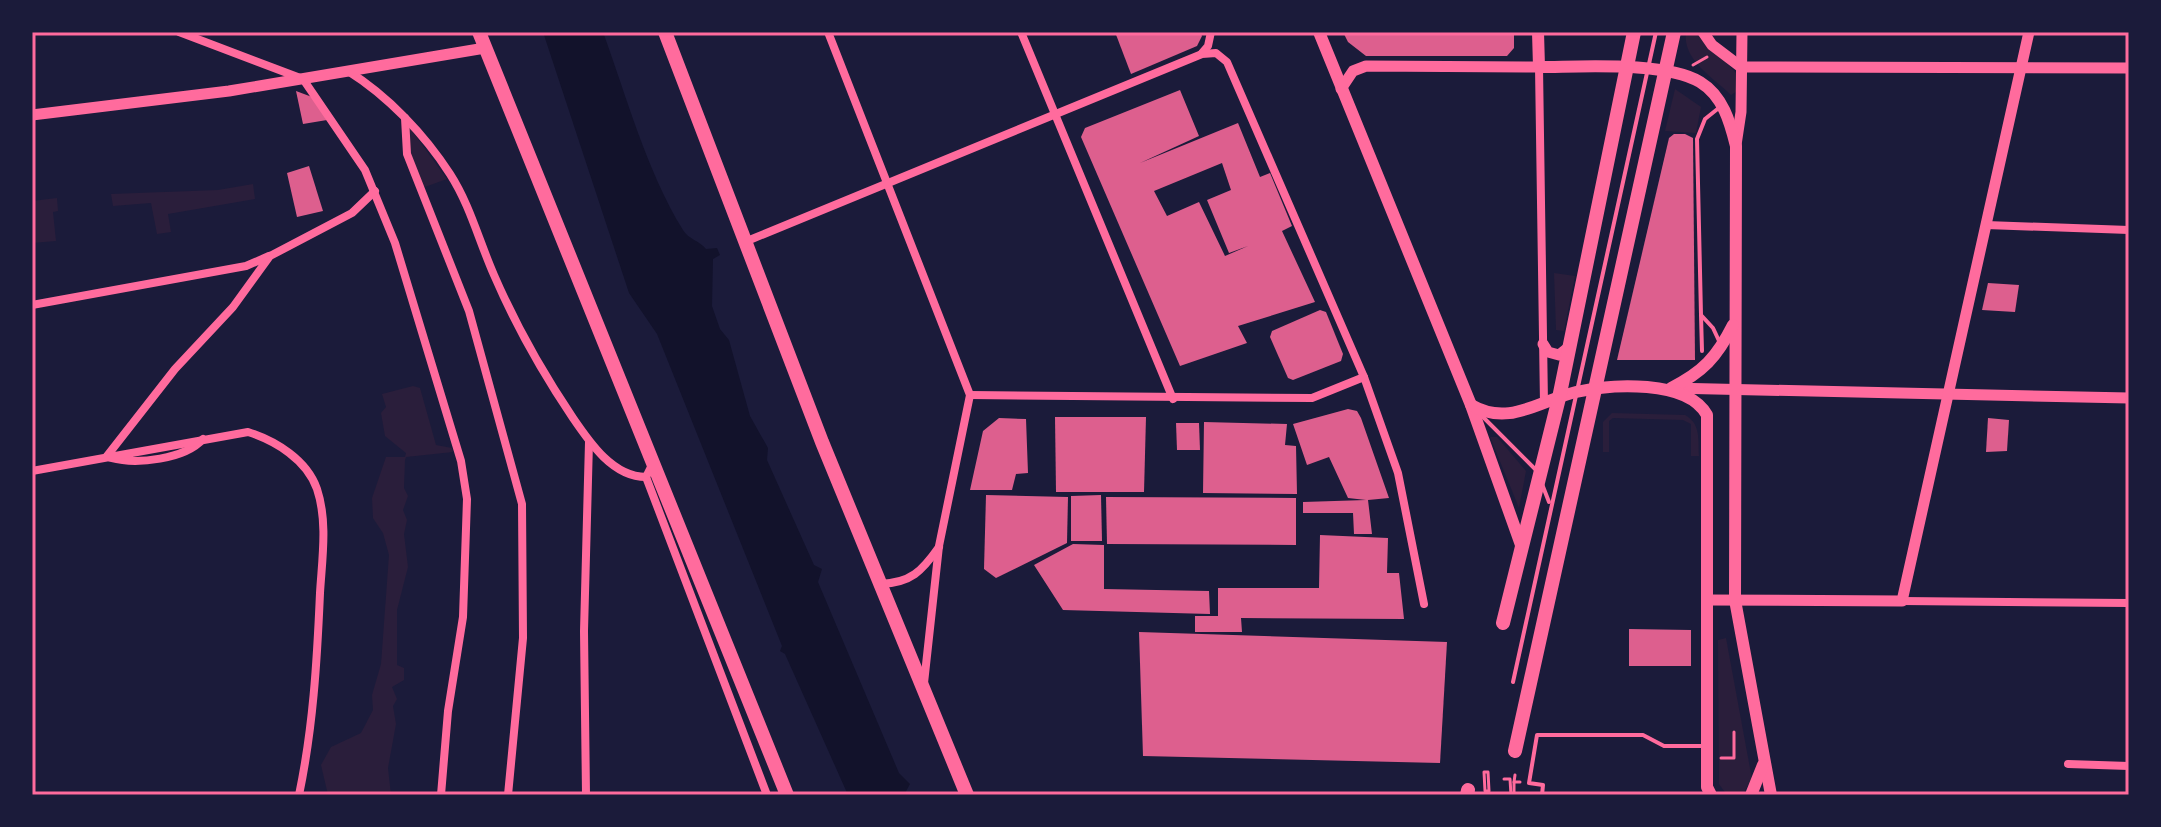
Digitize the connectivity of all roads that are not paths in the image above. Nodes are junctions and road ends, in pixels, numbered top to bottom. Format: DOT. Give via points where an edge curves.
graph roads {
  1 [pos="179,32"];
  2 [pos="479,32"];
  3 [pos="665,32"];
  4 [pos="828,32"];
  5 [pos="1021,32"];
  6 [pos="1211,32"];
  7 [pos="1319,32"];
  8 [pos="1538,32"];
  9 [pos="1634,32"];
  10 [pos="1656,32"];
  11 [pos="1674,32"];
  12 [pos="1703,32"];
  13 [pos="1742,32"];
  14 [pos="2029,32"];
  15 [pos="485,48"];
  16 [pos="1202,54"];
  17 [pos="1539,67"];
  18 [pos="1626,67"];
  19 [pos="1741,67"];
  20 [pos="2021,68"];
  21 [pos="2129,68"];
  22 [pos="1648,70"];
  23 [pos="348,71"];
  24 [pos="1666,72"];
  25 [pos="303,79"];
  26 [pos="1341,89"];
  27 [pos="1723,105"];
  28 [pos="1055,111"];
  29 [pos="32,115"];
  30 [pos="405,118"];
  31 [pos="1736,146"];
  32 [pos="889,182"];
  33 [pos="375,191"];
  34 [pos="1986,225"];
  35 [pos="2129,230"];
  36 [pos="747,241"];
  37 [pos="270,256"];
  38 [pos="32,305"];
  39 [pos="1701,315"];
  40 [pos="1736,320"];
  41 [pos="1543,344"];
  42 [pos="1569,347"];
  43 [pos="1722,349"];
  44 [pos="1702,351"];
  45 [pos="1364,377"];
  46 [pos="1671,388"];
  47 [pos="1595,389"];
  48 [pos="1735,390"];
  49 [pos="1574,393"];
  50 [pos="1948,394"];
  51 [pos="970,395"];
  52 [pos="1559,398"];
  53 [pos="2129,398"];
  54 [pos="1173,399"];
  55 [pos="1471,405"];
  56 [pos="1544,405"];
  57 [pos="589,442"];
  58 [pos="107,457"];
  59 [pos="653,460"];
  60 [pos="32,471"];
  61 [pos="1538,472"];
  62 [pos="646,477"];
  63 [pos="1550,504"];
  64 [pos="1521,545"];
  65 [pos="939,546"];
  66 [pos="880,584"];
  67 [pos="1707,600"];
  68 [pos="1735,600"];
  69 [pos="1902,601"];
  70 [pos="2129,603"];
  71 [pos="1424,604"];
  72 [pos="1503,623"];
  73 [pos="1513,682"];
  74 [pos="924,691"];
  75 [pos="1707,746"];
  76 [pos="1515,751"];
  77 [pos="1764,762"];
  78 [pos="2068,764"];
  79 [pos="2129,766"];
  80 [pos="1708,792"];
  81 [pos="299,795"];
  82 [pos="441,795"];
  83 [pos="508,795"];
  84 [pos="586,795"];
  85 [pos="767,795"];
  86 [pos="787,795"];
  87 [pos="967,795"];
  88 [pos="1542,795"];
  89 [pos="1751,795"];
  90 [pos="1771,795"];
  1 -- 25 [label="street"];
  2 -- 15 [label="main road"];
  3 -- 36 [label="main road"];
  4 -- 32 [label="street"];
  5 -- 28 [label="street"];
  6 -- 16 [label="street"];
  7 -- 26 [label="main road"];
  8 -- 17 [label="main road"];
  9 -- 18 [label="main road"];
  10 -- 22 [label="lane"];
  11 -- 24 [label="main road"];
  12 -- 19 [label="street"];
  13 -- 19 [label="street"];
  14 -- 20 [label="street"];
  15 -- 23 [label="street"];
  15 -- 59 [label="main road"];
  16 -- 28 [label="street"];
  16 -- 45 [label="street" via="1216,53 1227,62"];
  17 -- 18 [label="main road"];
  17 -- 26 [label="street" via="1366,66 1353,71"];
  17 -- 41 [label="street"];
  18 -- 22 [label="main road"];
  18 -- 42 [label="main road"];
  19 -- 20 [label="street"];
  19 -- 31 [label="street"];
  20 -- 21 [label="street"];
  20 -- 34 [label="street"];
  22 -- 24 [label="main road"];
  22 -- 49 [label="lane"];
  23 -- 25 [label="street"];
  23 -- 30 [label="street"];
  24 -- 27 [label="main road" via="1700,82"];
  24 -- 47 [label="main road"];
  25 -- 29 [label="street"];
  25 -- 33 [label="street"];
  26 -- 55 [label="main road"];
  27 -- 31 [label="main road"];
  27 -- 39 [label="lane" via="1705,119 1697,139"];
  28 -- 32 [label="street"];
  28 -- 54 [label="street"];
  30 -- 57 [label="street" via="452,176 519,331"];
  30 -- 83 [label="street" via="407,154 469,311 522,504 523,638"];
  31 -- 40 [label="main road"];
  32 -- 36 [label="street"];
  32 -- 51 [label="street"];
  33 -- 37 [label="street" via="352,213"];
  33 -- 82 [label="street" via="461,461 467,499 463,617"];
  34 -- 35 [label="street"];
  34 -- 50 [label="street"];
  36 -- 66 [label="main road"];
  37 -- 38 [label="street" via="246,266"];
  37 -- 58 [label="street"];
  39 -- 43 [label="lane" via="1719,336"];
  39 -- 44 [label="lane"];
  40 -- 43 [label="main road"];
  40 -- 48 [label="main road"];
  41 -- 42 [label="street" via="1559,355"];
  41 -- 56 [label="street"];
  42 -- 52 [label="main road"];
  43 -- 46 [label="main road" via="1702,372"];
  45 -- 54 [label="street" via="1312,398"];
  45 -- 71 [label="street" via="1398,473"];
  46 -- 47 [label="main road"];
  46 -- 48 [label="street"];
  46 -- 67 [label="main road" via="1700,403 1707,415"];
  47 -- 49 [label="main road"];
  47 -- 76 [label="main road"];
  48 -- 50 [label="street"];
  48 -- 68 [label="main road"];
  49 -- 52 [label="main road"];
  49 -- 63 [label="lane"];
  50 -- 53 [label="street"];
  50 -- 69 [label="street"];
  51 -- 54 [label="street"];
  51 -- 65 [label="street"];
  52 -- 56 [label="main road"];
  52 -- 61 [label="main road"];
  55 -- 56 [label="main road" via="1496,415"];
  55 -- 61 [label="lane"];
  55 -- 64 [label="main road"];
  57 -- 62 [label="street" via="621,470"];
  57 -- 84 [label="street"];
  58 -- 60 [label="street"];
  58 -- 81 [label="street" via="127,463 192,451 203,439 248,432 294,456 316,486 323,520 315,708"];
  59 -- 62 [label="street"];
  59 -- 86 [label="main road"];
  61 -- 63 [label="lane"];
  61 -- 64 [label="main road"];
  62 -- 85 [label="street"];
  63 -- 73 [label="lane"];
  64 -- 72 [label="main road"];
  65 -- 66 [label="street" via="920,573 903,583"];
  65 -- 74 [label="street"];
  66 -- 74 [label="main road"];
  67 -- 68 [label="street"];
  67 -- 75 [label="main road"];
  68 -- 69 [label="street"];
  68 -- 77 [label="main road"];
  69 -- 70 [label="street"];
  74 -- 87 [label="main road"];
  75 -- 80 [label="main road"];
  75 -- 88 [label="lane" via="1664,746 1643,735 1537,735 1529,783 1543,785"];
  77 -- 89 [label="main road"];
  77 -- 90 [label="main road"];
  78 -- 79 [label="street"];
}
